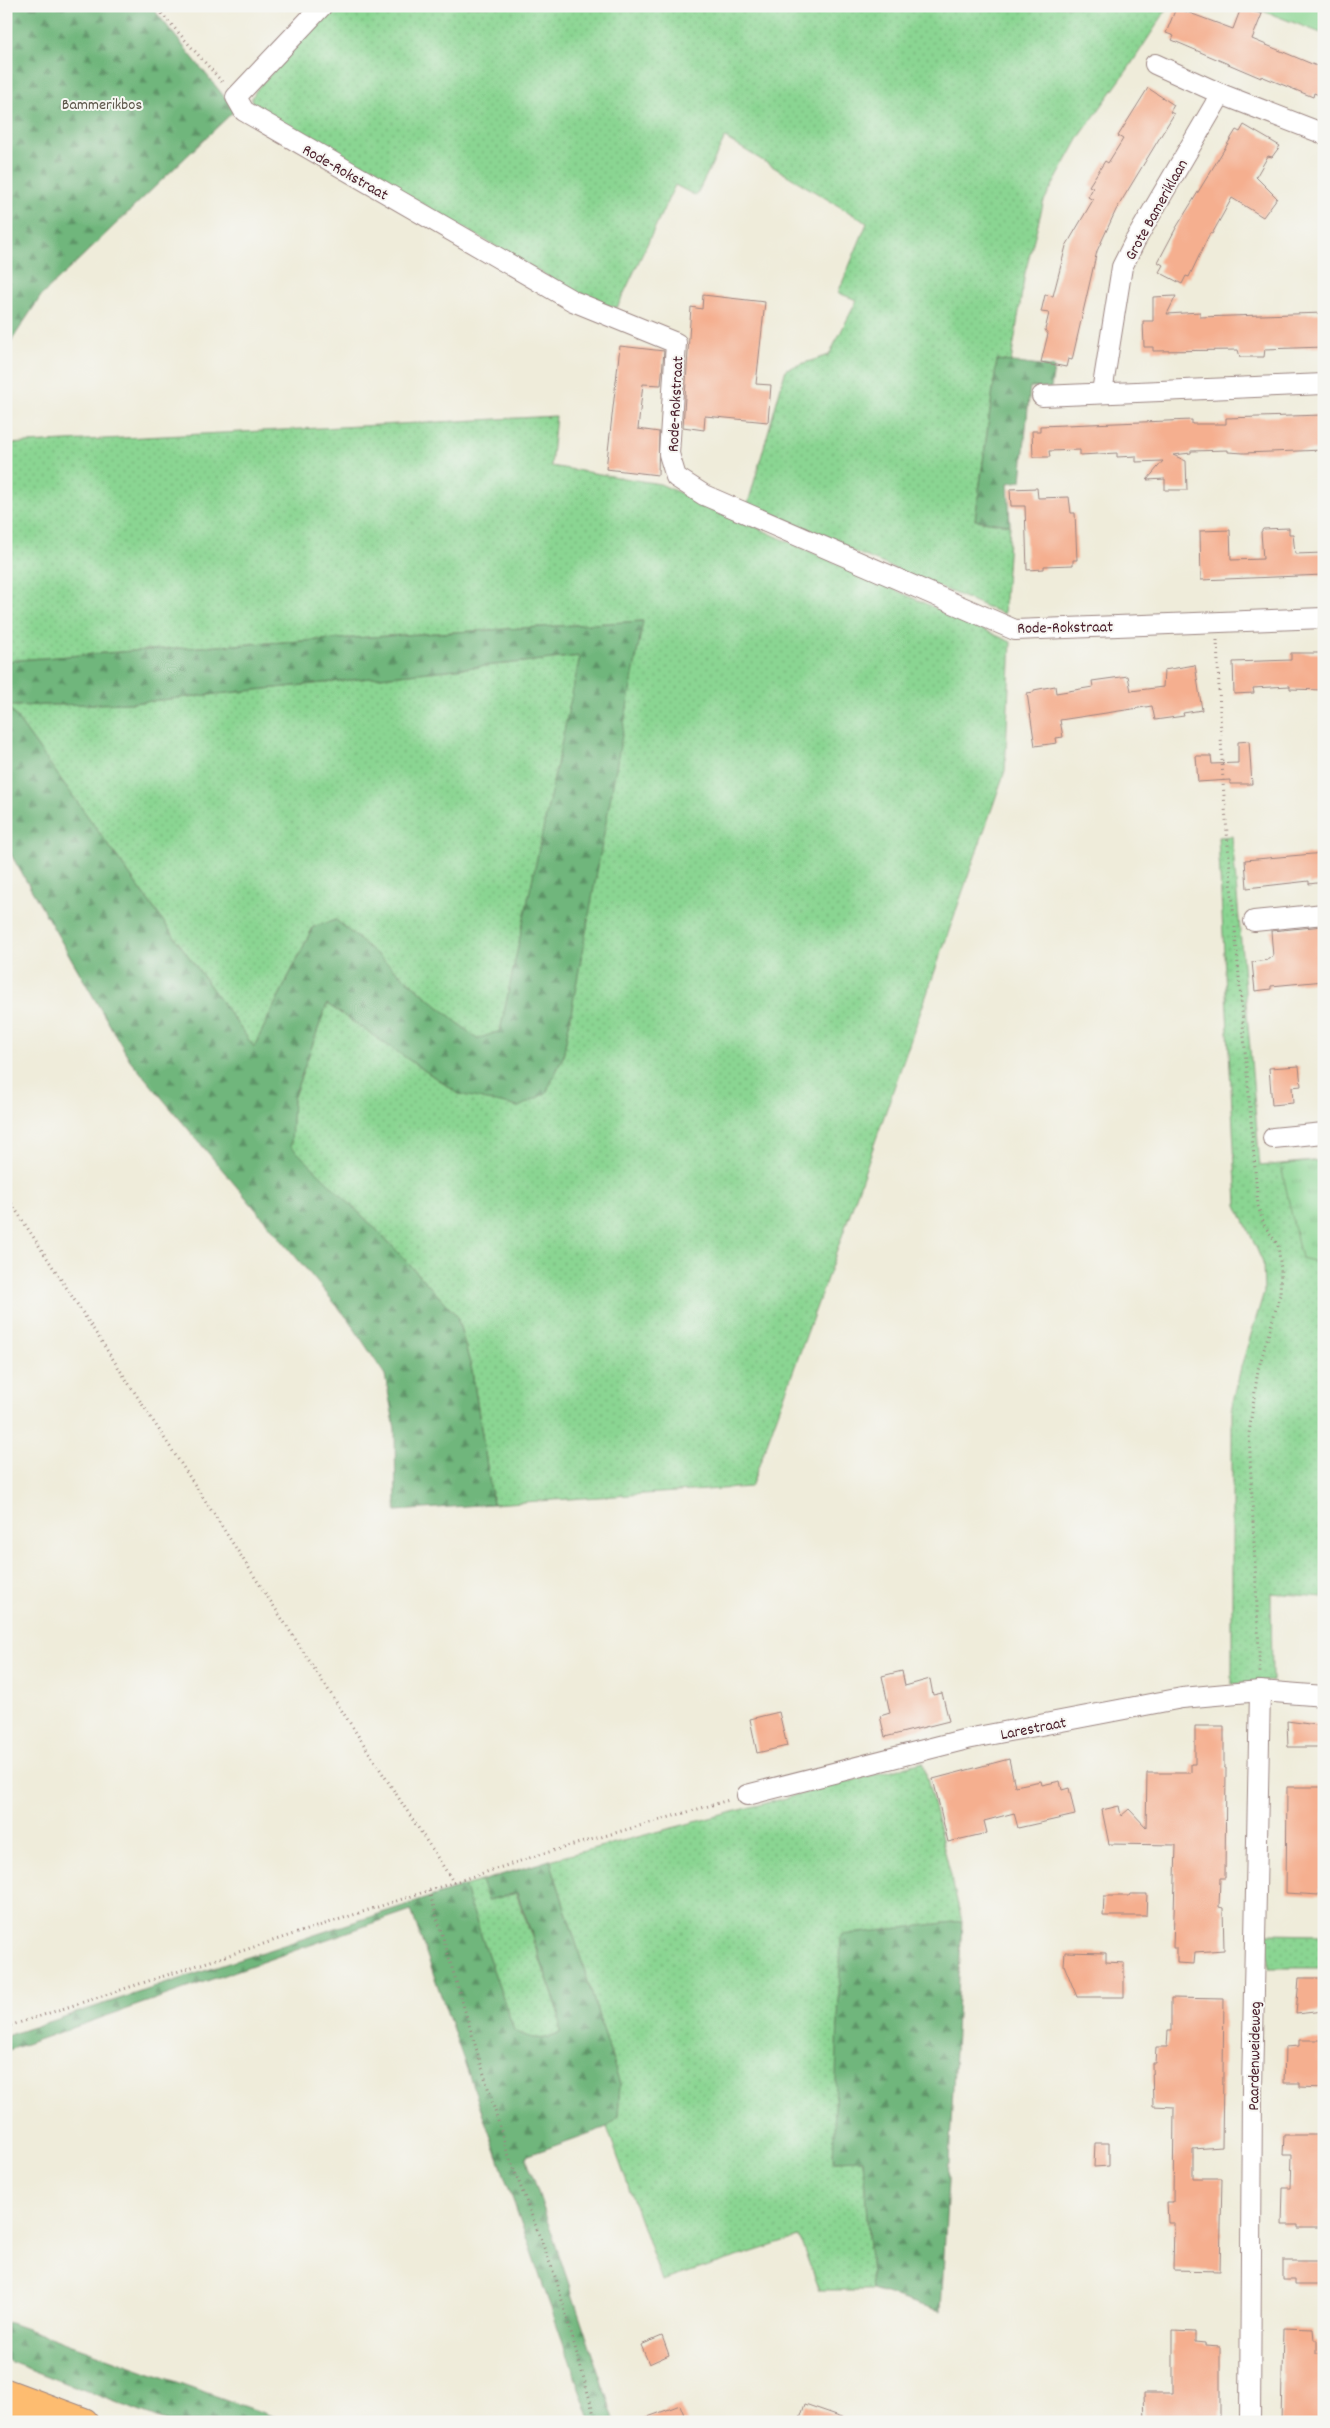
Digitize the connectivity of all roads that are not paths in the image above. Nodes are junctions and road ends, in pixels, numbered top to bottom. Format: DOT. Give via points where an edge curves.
graph roads {
  1 [pos="322,6"];
  2 [pos="1155,64"];
  3 [pos="1221,94"];
  4 [pos="1324,134"];
  5 [pos="1324,384"];
  6 [pos="1102,392"];
  7 [pos="1042,396"];
  8 [pos="1324,618"];
  9 [pos="1324,914"];
  10 [pos="1254,920"];
  11 [pos="1324,1133"];
  12 [pos="1273,1138"];
  13 [pos="1260,1691"];
  14 [pos="1324,1696"];
  15 [pos="746,1795"];
  16 [pos="6,2393"];
  17 [pos="6,2413"];
  18 [pos="26,2422"];
  19 [pos="84,2422"];
  20 [pos="1250,2422"];
  1 -- 8 [label="street, Rode-Rokstraat" via="236,97 244,111 573,301 676,343 670,454 676,477 704,495 1015,630"];
  2 -- 3 [label="street"];
  3 -- 4 [label="street"];
  3 -- 6 [label="street, Grote Bameriklaan" via="1122,267"];
  5 -- 6 [label="street"];
  6 -- 7 [label="street"];
  9 -- 10 [label="street"];
  11 -- 12 [label="street"];
  13 -- 14 [label="street, Larestraat"];
  13 -- 15 [label="street, Larestraat" via="1182,1698 967,1739"];
  13 -- 20 [label="street, Paardenweideweg" via="1252,2080"];
  16 -- 19 [label="highway"];
  17 -- 18 [label="highway"];
}
